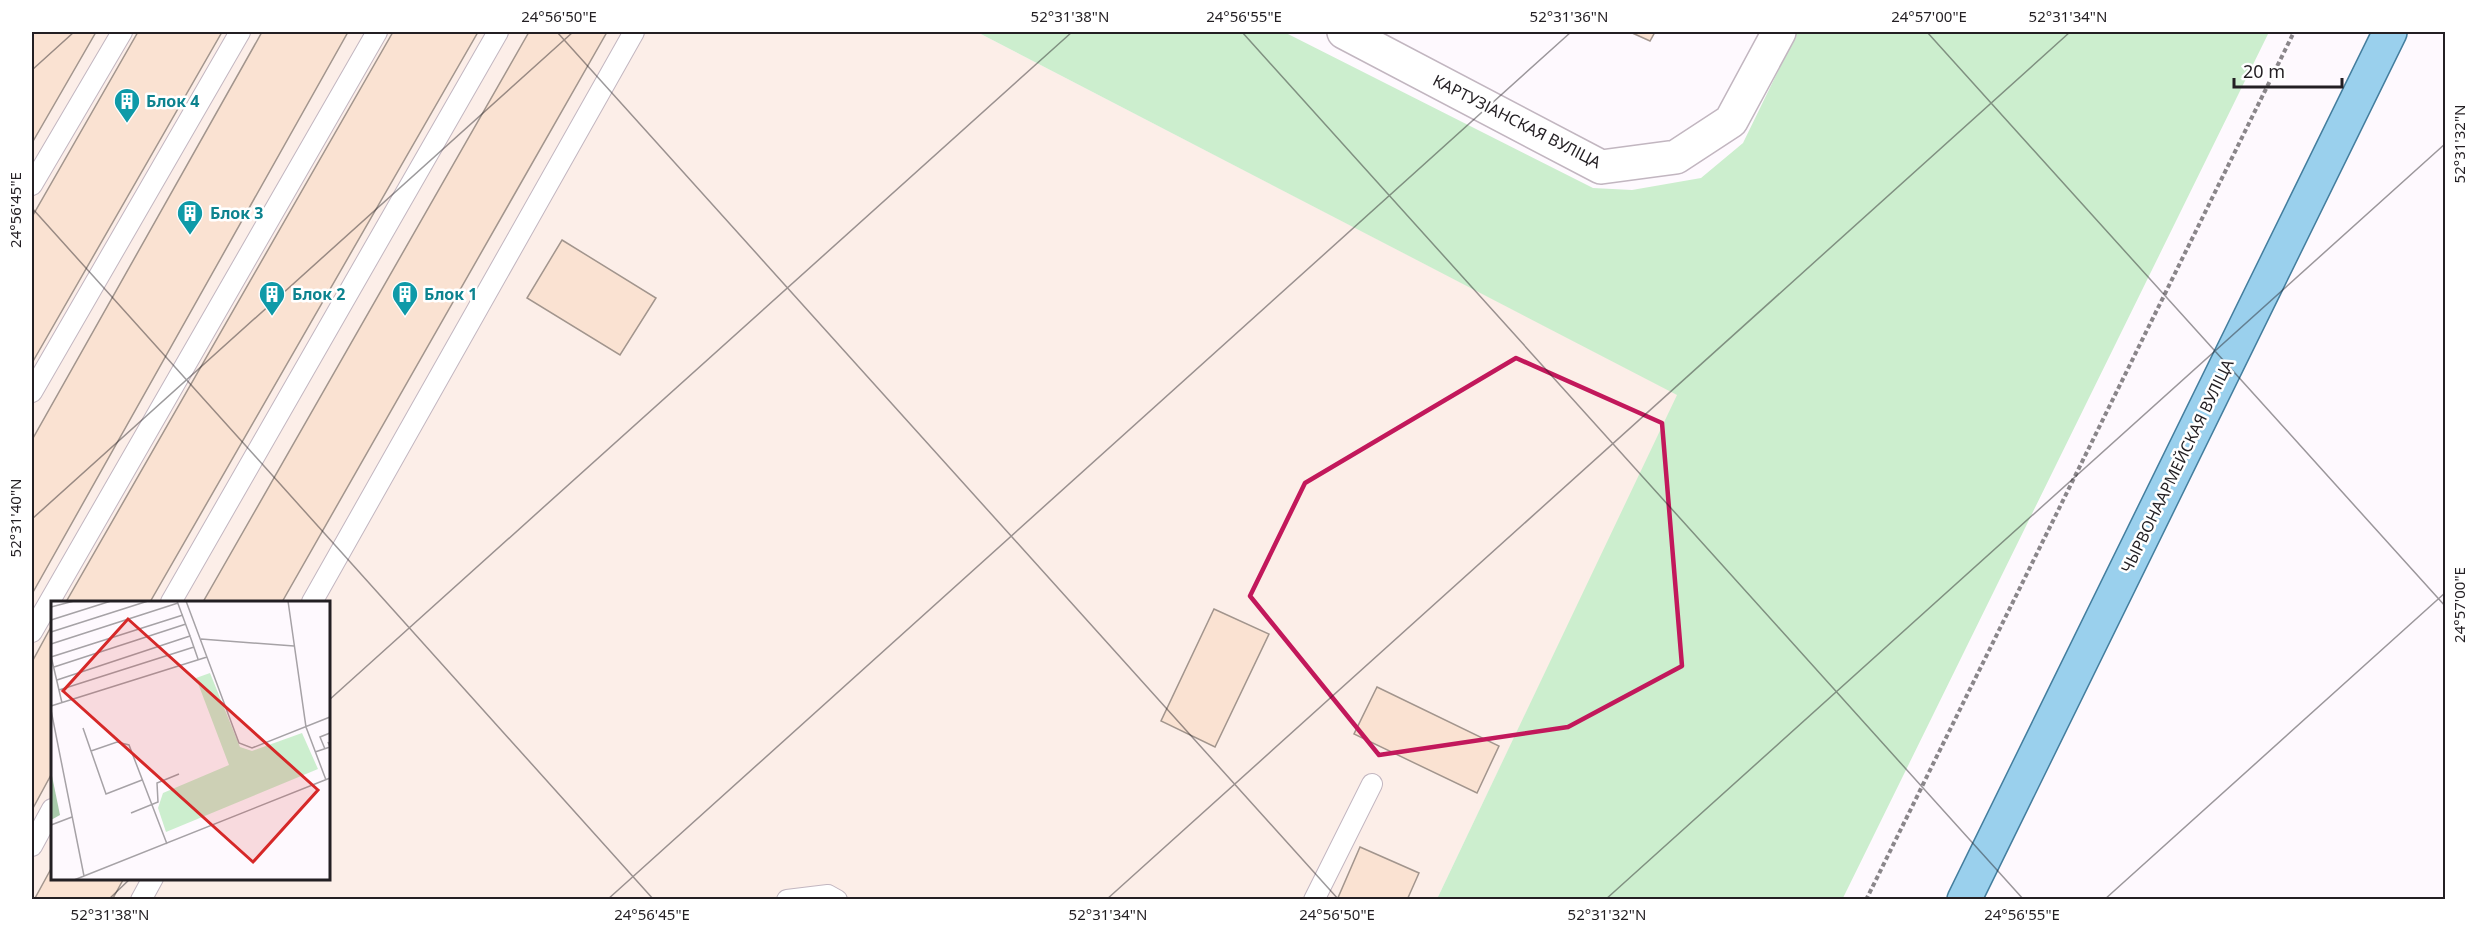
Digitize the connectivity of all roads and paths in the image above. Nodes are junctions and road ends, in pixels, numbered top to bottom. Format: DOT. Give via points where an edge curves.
graph roads {
  1 [pos="122,32"];
  2 [pos="240,32"];
  3 [pos="377,32"];
  4 [pos="498,32"];
  5 [pos="634,32"];
  6 [pos="1344,32"];
  7 [pos="1779,32"];
  8 [pos="2295,32"];
  9 [pos="2390,32"];
  10 [pos="32,185"];
  11 [pos="32,392"];
  12 [pos="172,601"];
  13 [pos="313,601"];
  14 [pos="32,632"];
  15 [pos="1372,784"];
  16 [pos="51,811"];
  17 [pos="32,846"];
  18 [pos="152,880"];
  19 [pos="141,900"];
  20 [pos="787,900"];
  21 [pos="837,900"];
  22 [pos="1314,900"];
  23 [pos="1866,900"];
  24 [pos="1964,900"];
  1 -- 10 [label="lane"];
  2 -- 11 [label="lane"];
  3 -- 14 [label="lane"];
  4 -- 12 [label="lane"];
  5 -- 13 [label="lane"];
  6 -- 7 [label="street, КАРТУЗІАНСКАЯ ВУЛІЦА" via="1600,167 1676,157 1731,121"];
  8 -- 23 [label="path"];
  9 -- 24 [label="main road, ЧЫРВОНААРМЕЙСКАЯ ВУЛІЦА"];
  15 -- 22 [label="lane"];
  16 -- 17 [label="lane"];
  18 -- 19 [label="lane"];
  20 -- 21 [label="lane" via="828,895"];
}
